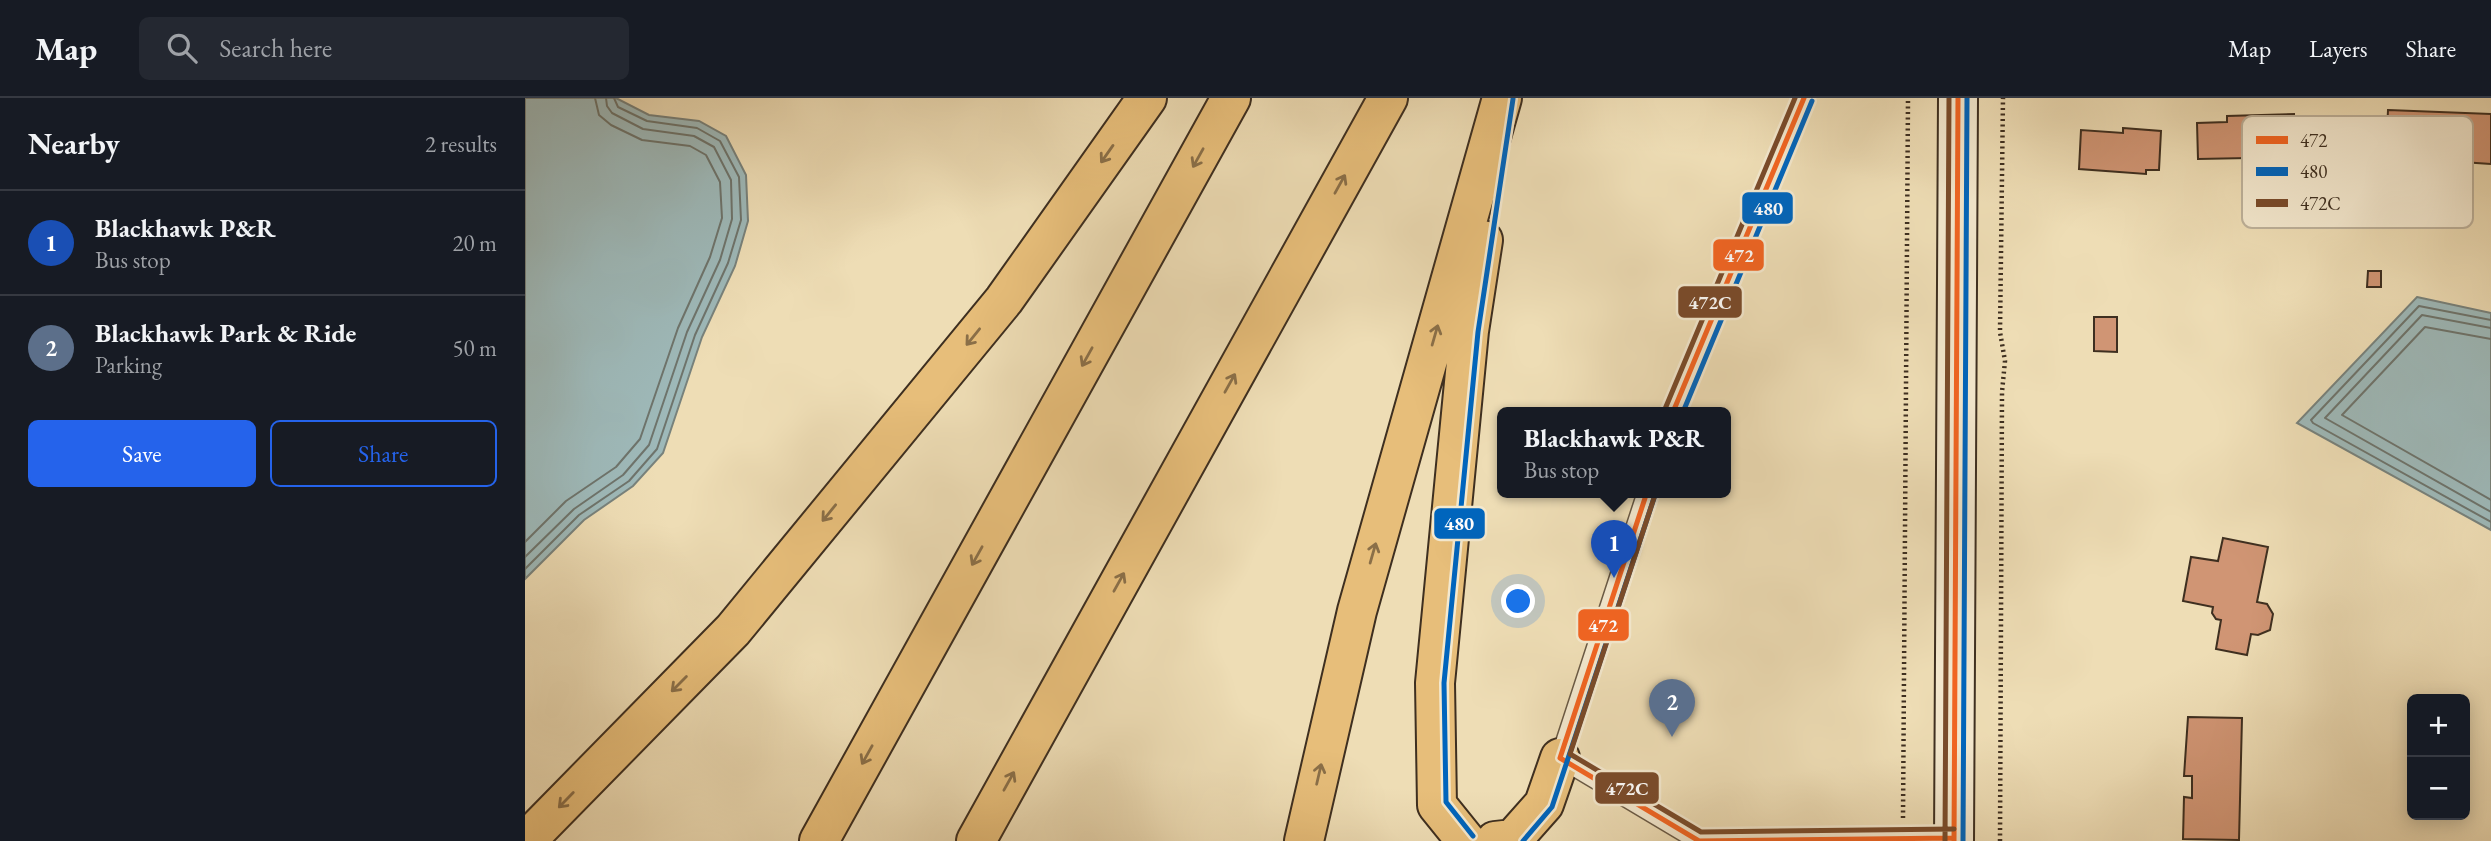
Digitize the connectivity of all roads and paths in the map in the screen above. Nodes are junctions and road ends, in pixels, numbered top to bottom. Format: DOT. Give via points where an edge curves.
graph roads {
  1 [pos="1147,98"];
  2 [pos="1231,98"];
  3 [pos="1388,98"];
  4 [pos="1503,98"];
  5 [pos="1804,98"];
  6 [pos="1908,98"];
  7 [pos="1958,98"];
  8 [pos="2003,98"];
  9 [pos="1675,407"];
  10 [pos="1645,498"];
  11 [pos="1560,758"];
  12 [pos="1903,839"];
  13 [pos="1954,840"];
  14 [pos="526,841"];
  15 [pos="819,841"];
  16 [pos="976,841"];
  17 [pos="1304,841"];
  18 [pos="1466,841"];
  19 [pos="1495,841"];
  20 [pos="2000,841"];
  1 -- 14 [label="highway, one-way" via="1004,300 733,630"];
  2 -- 15 [label="highway, one-way"];
  16 -- 3 [label="highway, one-way"];
  17 -- 4 [label="highway, one-way" via="1357,611"];
  4 -- 18 [label="highway" via="1469,331 1435,683 1437,805"];
  5 -- 9 [label="lane"];
  6 -- 12 [label="path"];
  7 -- 13 [label="street"];
  8 -- 20 [label="path"];
  10 -- 11 [label="lane"];
  11 -- 12 [label="lane" via="1699,841"];
  11 -- 19 [label="highway" via="1544,804 1513,839"];
  12 -- 13 [label="lane"];
}
